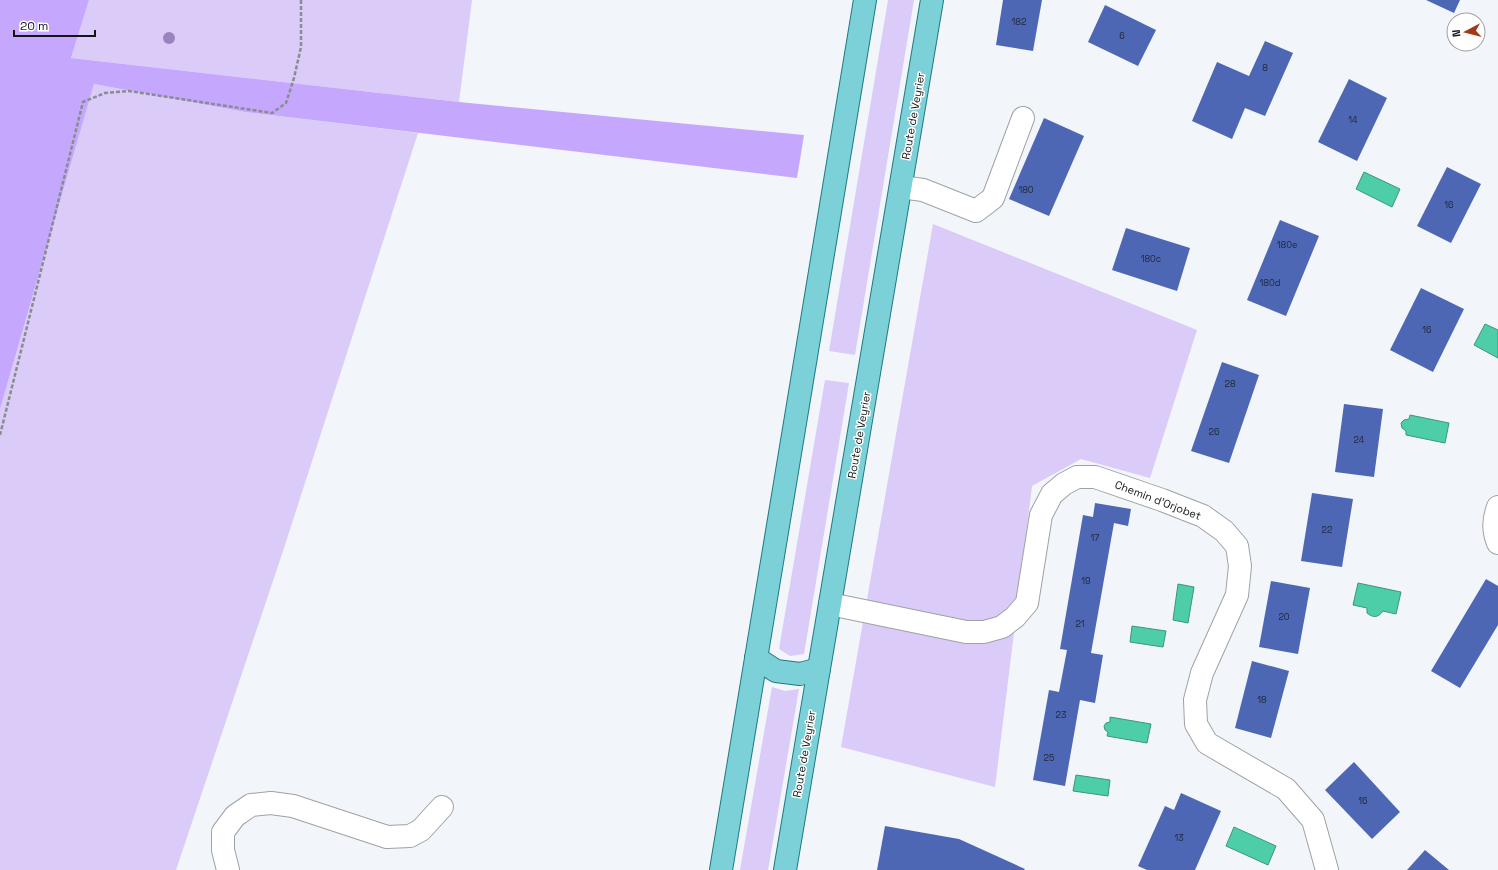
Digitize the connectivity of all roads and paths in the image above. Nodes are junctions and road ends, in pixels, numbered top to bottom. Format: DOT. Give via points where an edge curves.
graph roads {
  1 [pos="301,0"];
  2 [pos="865,0"];
  3 [pos="932,0"];
  4 [pos="1023,118"];
  5 [pos="901,186"];
  6 [pos="0,435"];
  7 [pos="1498,507"];
  8 [pos="1498,543"];
  9 [pos="830,604"];
  10 [pos="756,658"];
  11 [pos="819,669"];
  12 [pos="442,807"];
  13 [pos="228,870"];
  14 [pos="720,870"];
  15 [pos="785,870"];
  16 [pos="1327,870"];
  1 -- 6 [label="path" via="301,47 294,78 286,103 272,113 129,91 105,93 83,102"];
  2 -- 10 [label="main road"];
  3 -- 5 [label="main road, Route de Veyrier"];
  4 -- 5 [label="street" via="993,198 976,211 923,190"];
  5 -- 9 [label="main road, Route de Veyrier"];
  7 -- 8 [label="street" via="1494,519 1494,532"];
  9 -- 11 [label="main road, Route de Veyrier"];
  9 -- 16 [label="street, Chemin d'Orjobet" via="966,632 984,632 1002,627 1015,617 1027,602 1041,515 1052,494 1077,477 1094,477 1203,516 1224,531 1237,546 1240,566 1237,595 1202,673 1195,700 1196,724 1208,743 1286,789 1314,820"];
  10 -- 11 [label="main road" via="776,671 800,674"];
  10 -- 14 [label="main road"];
  11 -- 15 [label="main road, Route de Veyrier"];
  12 -- 13 [label="street" via="421,830 410,836 387,837 293,806 271,803 251,805 235,816 223,832 223,850"];
}
